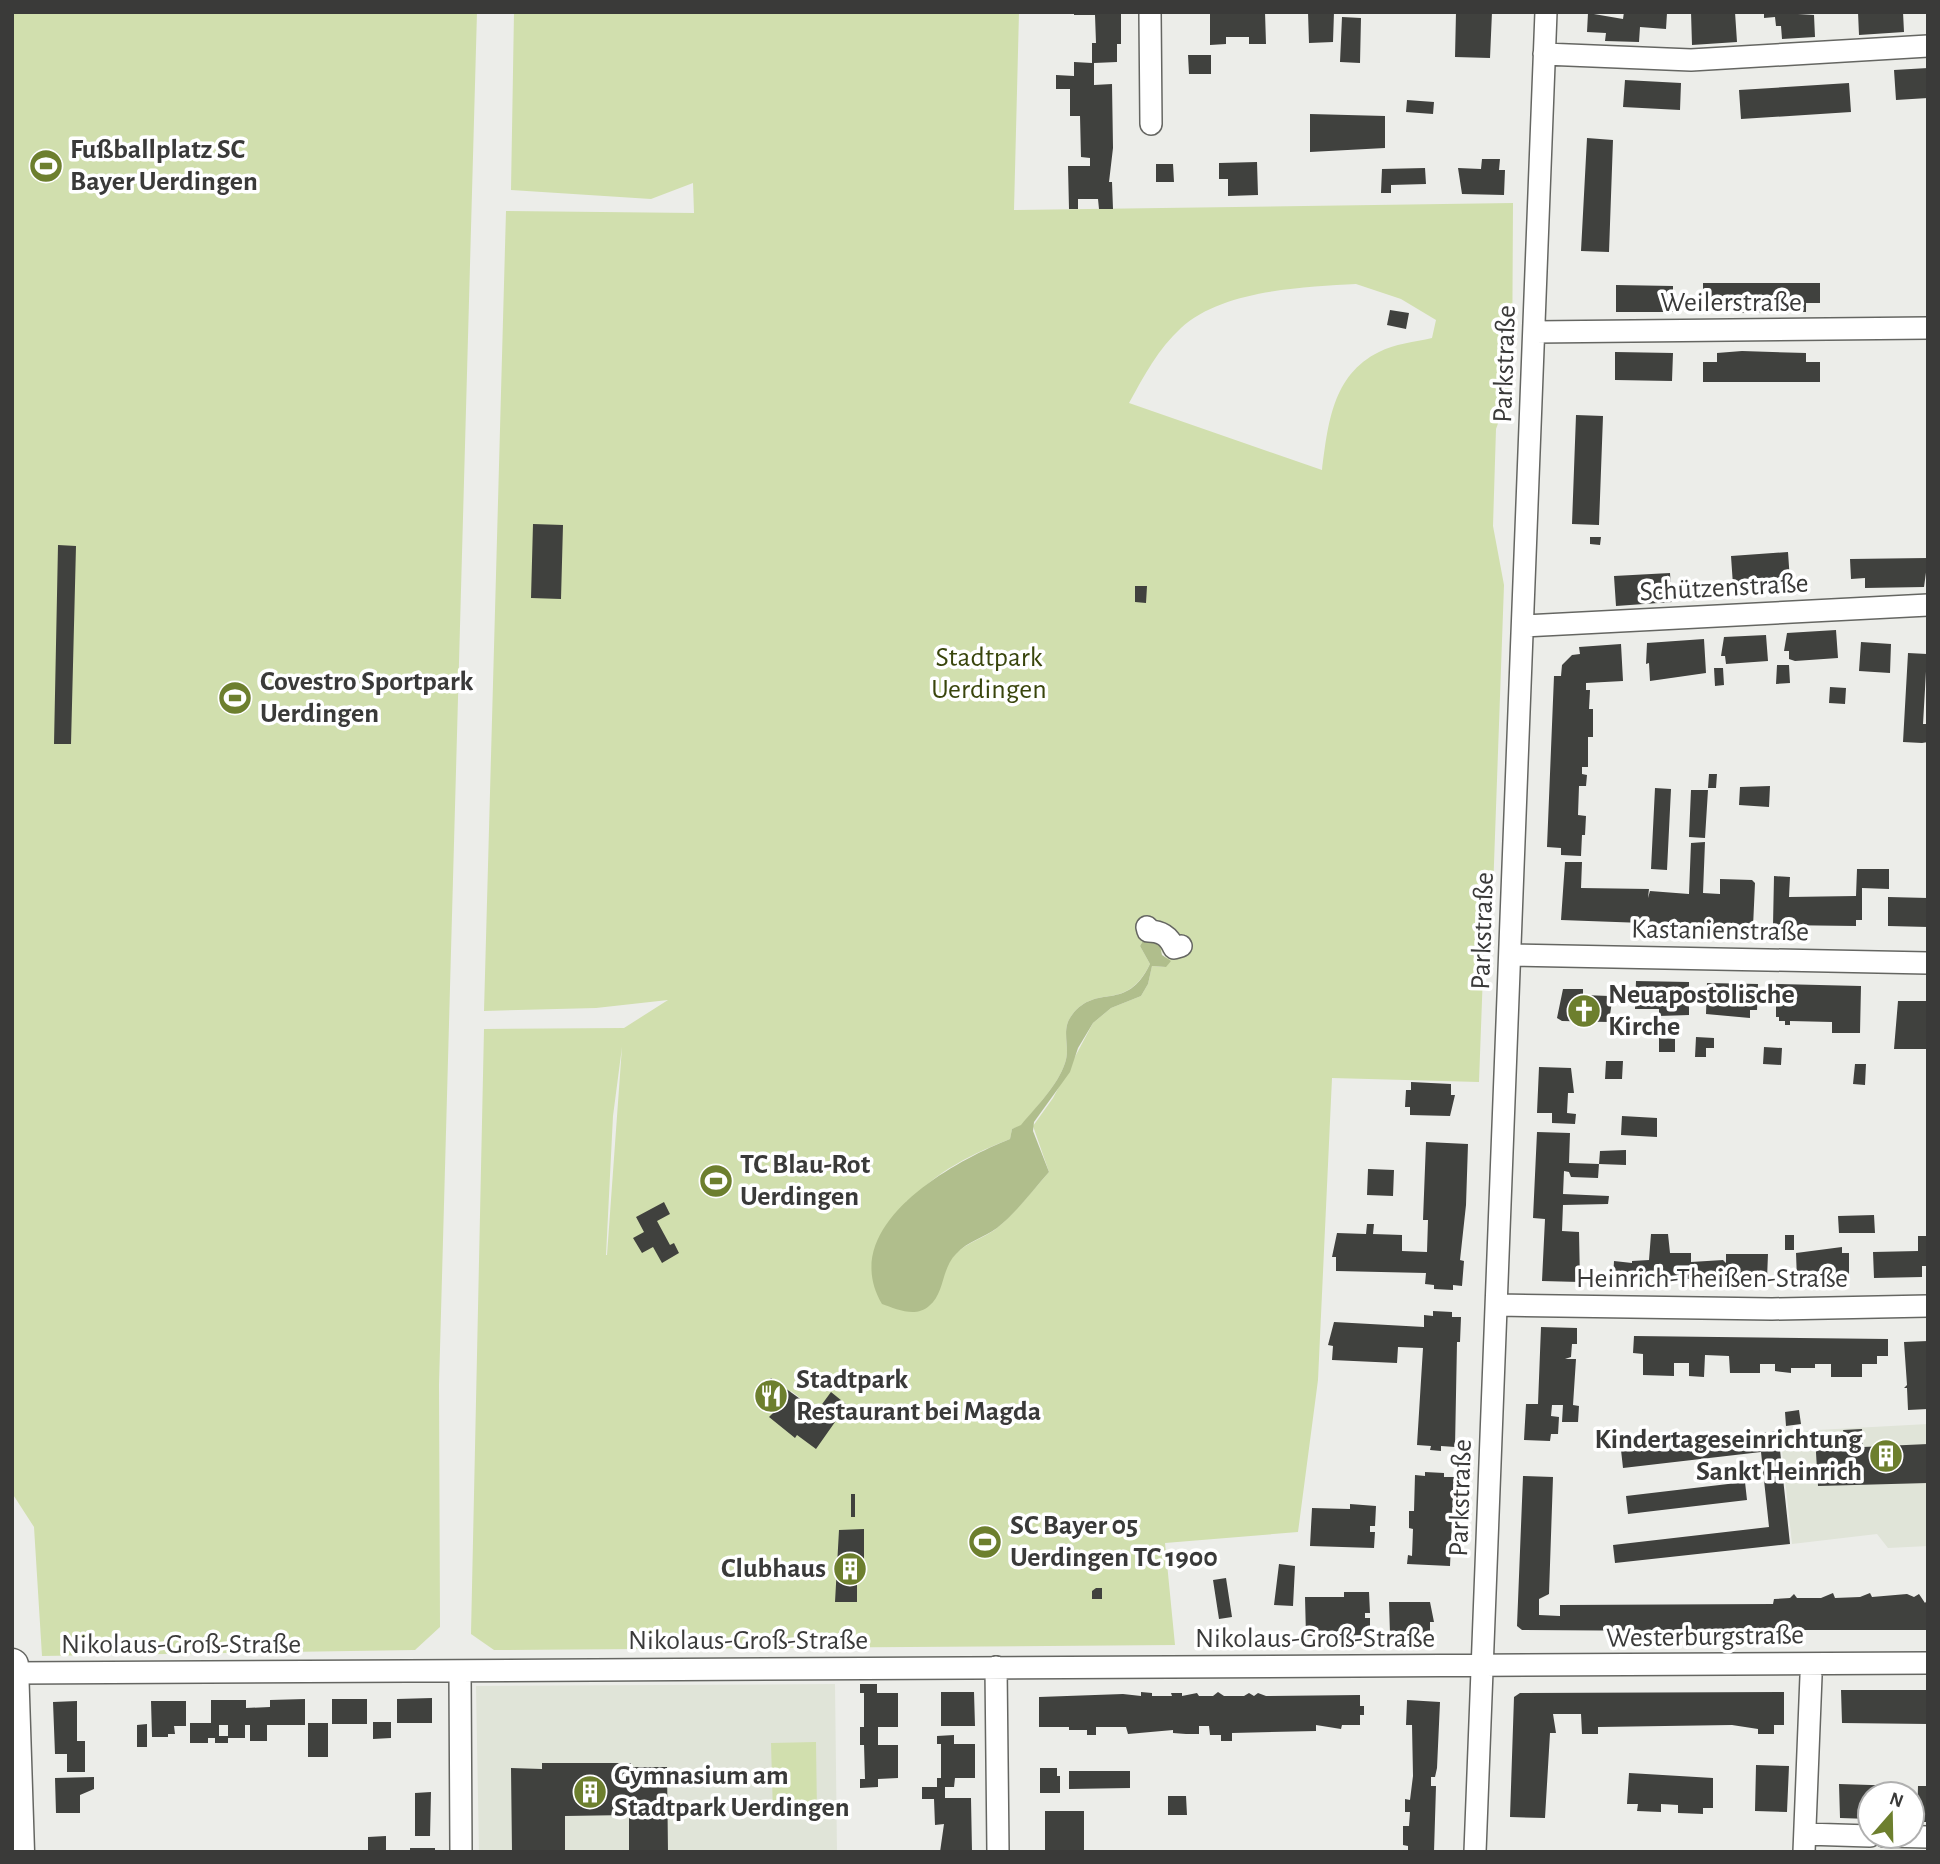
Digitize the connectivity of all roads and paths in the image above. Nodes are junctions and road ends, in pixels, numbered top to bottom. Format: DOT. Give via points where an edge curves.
graph roads {
  1 [pos="1150,12"];
  2 [pos="1546,12"];
  3 [pos="1928,46"];
  4 [pos="1544,54"];
  5 [pos="1151,124"];
  6 [pos="1928,328"];
  7 [pos="1535,332"];
  8 [pos="1928,605"];
  9 [pos="1523,626"];
  10 [pos="1147,928"];
  11 [pos="1181,946"];
  12 [pos="1511,955"];
  13 [pos="1928,963"];
  14 [pos="1497,1305"];
  15 [pos="1928,1306"];
  16 [pos="1928,1663"];
  17 [pos="996,1667"];
  18 [pos="1483,1667"];
  19 [pos="13,1671"];
  20 [pos="460,1672"];
  21 [pos="1811,1676"];
  22 [pos="1856,1837"];
  23 [pos="1804,1843"];
  24 [pos="18,1852"];
  25 [pos="461,1852"];
  26 [pos="998,1852"];
  27 [pos="1475,1852"];
  1 -- 5 [label="street"];
  2 -- 4 [label="street, Parkstraße"];
  3 -- 4 [label="street" via="1691,60"];
  4 -- 7 [label="street, Parkstraße"];
  6 -- 7 [label="street, Weilerstraße"];
  7 -- 9 [label="street, Parkstraße"];
  8 -- 9 [label="street, Schützenstraße"];
  9 -- 12 [label="street, Parkstraße"];
  10 -- 11 [label="street" via="1165,935 1174,948"];
  12 -- 13 [label="street, Kastanienstraße"];
  12 -- 14 [label="street, Parkstraße"];
  14 -- 15 [label="street, Heinrich-Theißen-Straße"];
  14 -- 18 [label="street, Parkstraße"];
  16 -- 18 [label="street, Westerburgstraße"];
  17 -- 18 [label="street, Nikolaus-Groß-Straße"];
  17 -- 20 [label="street, Nikolaus-Groß-Straße"];
  17 -- 26 [label="street"];
  18 -- 27 [label="street, Parkstraße"];
  19 -- 20 [label="street, Nikolaus-Groß-Straße"];
  19 -- 24 [label="street"];
  20 -- 25 [label="street"];
  21 -- 23 [label="street"];
  22 -- 23 [label="street"];
}
